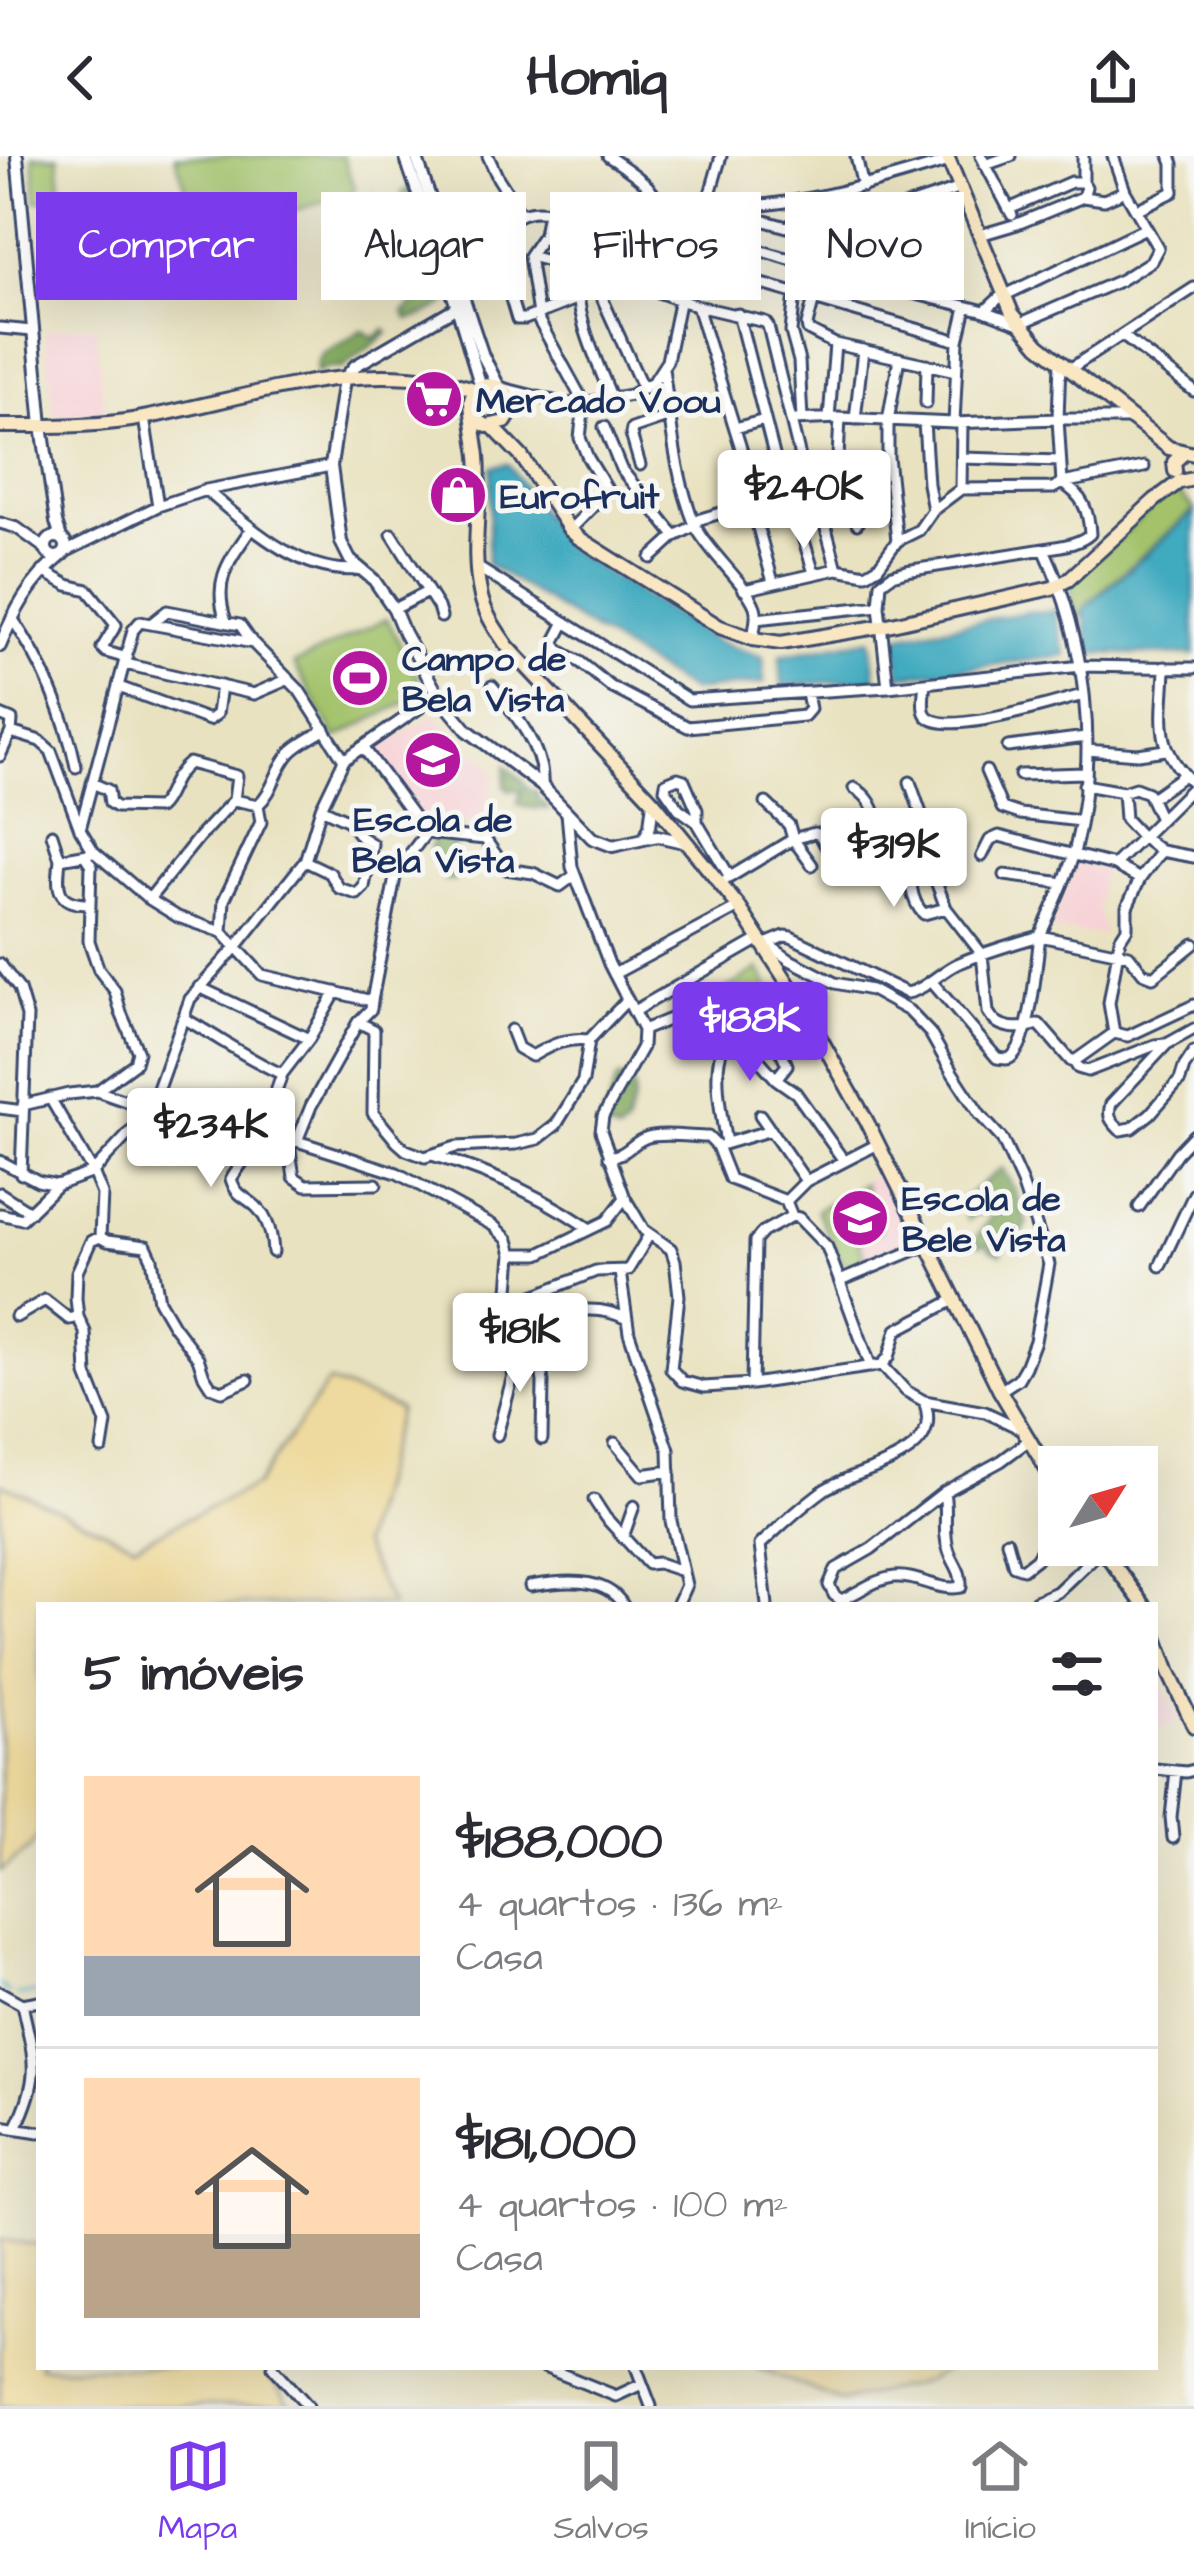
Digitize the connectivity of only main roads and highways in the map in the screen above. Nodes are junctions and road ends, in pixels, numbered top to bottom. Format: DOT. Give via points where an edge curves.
graph roads {
  1 [pos="948,159"];
  2 [pos="441,382"];
  3 [pos="479,388"];
  4 [pos="510,414"];
  5 [pos="481,420"];
  6 [pos="0,426"];
  7 [pos="1185,456"];
  8 [pos="522,458"];
  9 [pos="1192,480"];
  10 [pos="1155,500"];
  11 [pos="1038,1457"];
  12 [pos="1114,1566"];
  13 [pos="1142,1602"];
  14 [pos="1158,1650"];
  15 [pos="1194,1726"];
  1 -- 7 [label="main road" via="1019,324"];
  2 -- 3 [label="main road"];
  2 -- 5 [label="main road"];
  2 -- 6 [label="main road" via="385,374 267,388 144,418"];
  3 -- 4 [label="main road" via="501,387 511,398"];
  3 -- 5 [label="main road"];
  4 -- 5 [label="main road" via="505,422"];
  4 -- 8 [label="main road"];
  5 -- 8 [label="main road"];
  5 -- 11 [label="main road" via="476,566 483,605 508,647 726,880 878,1144"];
  7 -- 9 [label="main road" via="1180,478"];
  7 -- 10 [label="main road"];
  8 -- 10 [label="main road" via="570,530 720,627 781,643 1060,585"];
  9 -- 10 [label="main road"];
  12 -- 13 [label="main road"];
  14 -- 15 [label="main road"];
}
